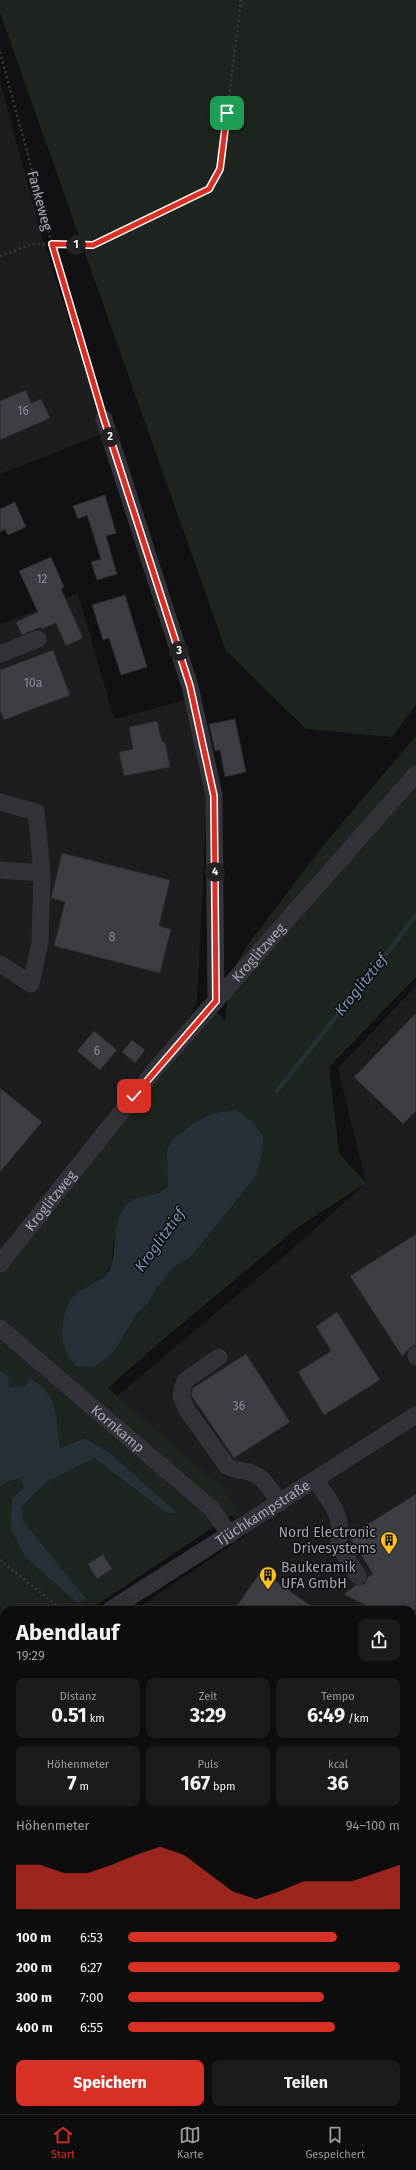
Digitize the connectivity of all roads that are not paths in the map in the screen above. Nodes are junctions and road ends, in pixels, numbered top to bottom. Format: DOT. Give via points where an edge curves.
graph roads {
  1 [pos="104,419"];
  2 [pos="38,638"];
  3 [pos="0,654"];
  4 [pos="416,774"];
  5 [pos="0,802"];
  6 [pos="0,870"];
  7 [pos="42,873"];
  8 [pos="0,964"];
  9 [pos="216,1001"];
  10 [pos="0,1264"];
  11 [pos="0,1328"];
  12 [pos="219,1357"];
  13 [pos="416,1415"];
  14 [pos="316,1480"];
  15 [pos="280,1503"];
  16 [pos="230,1535"];
  17 [pos="358,1576"];
  18 [pos="116,1606"];
  1 -- 9 [label="street" via="190,686 214,796"];
  2 -- 3 [label="street"];
  4 -- 9 [label="street, Kroglitzweg"];
  5 -- 7 [label="street" via="36,812"];
  6 -- 7 [label="street"];
  7 -- 8 [label="street" via="40,942 31,984"];
  9 -- 10 [label="street, Kroglitzweg" via="154,1071"];
  11 -- 16 [label="street, Kornkamp" via="212,1509"];
  12 -- 15 [label="street" via="186,1380 181,1396 187,1410 227,1466 236,1471 251,1472 261,1478"];
  13 -- 14 [label="street, Tjüchkampstraße"];
  14 -- 15 [label="street, Tjüchkampstraße"];
  14 -- 17 [label="street" via="340,1517 341,1531 338,1544"];
  15 -- 16 [label="street, Tjüchkampstraße"];
  16 -- 18 [label="street, Tjüchkampstraße"];
}
